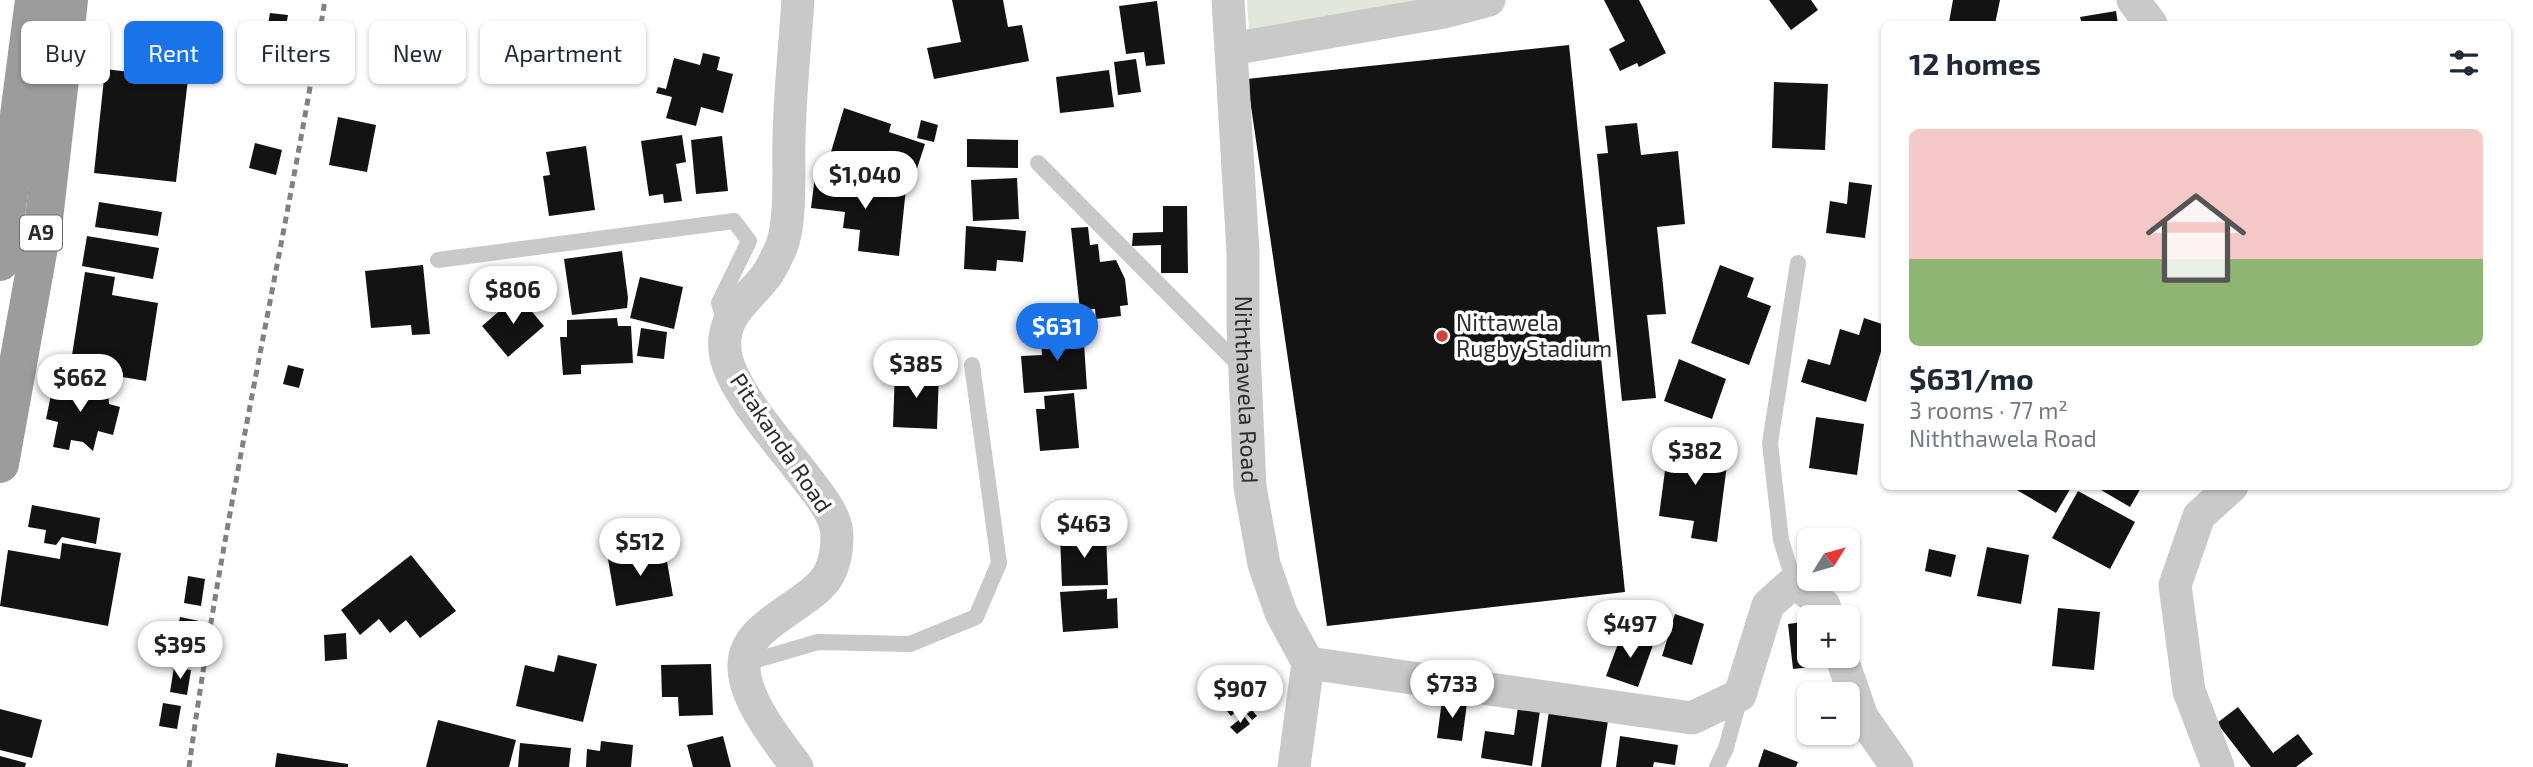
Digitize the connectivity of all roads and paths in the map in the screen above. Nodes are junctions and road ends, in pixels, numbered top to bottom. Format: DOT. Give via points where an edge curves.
graph roads {
  1 [pos="34,0"];
  2 [pos="69,0"];
  3 [pos="798,0"];
  4 [pos="1228,0"];
  5 [pos="1489,0"];
  6 [pos="2133,0"];
  7 [pos="2149,21"];
  8 [pos="1231,49"];
  9 [pos="1038,163"];
  10 [pos="438,260"];
  11 [pos="0,262"];
  12 [pos="1798,263"];
  13 [pos="727,328"];
  14 [pos="972,365"];
  15 [pos="1245,371"];
  16 [pos="0,464"];
  17 [pos="2228,490"];
  18 [pos="1794,582"];
  19 [pos="1824,605"];
  20 [pos="1308,663"];
  21 [pos="743,664"];
  22 [pos="1845,668"];
  23 [pos="1740,695"];
  24 [pos="766,724"];
  25 [pos="778,767"];
  26 [pos="797,767"];
  27 [pos="1294,767"];
  28 [pos="1717,767"];
  29 [pos="1897,767"];
  30 [pos="2218,767"];
  1 -- 11 [label="highway, A9"];
  2 -- 16 [label="highway, A9" via="44,219"];
  3 -- 13 [label="street" via="782,246 766,275 736,308"];
  4 -- 8 [label="street, Niththawela Road"];
  5 -- 8 [label="street"];
  6 -- 7 [label="street"];
  8 -- 15 [label="street, Niththawela Road"];
  9 -- 15 [label="lane"];
  10 -- 13 [label="lane" via="734,221 749,241 719,303"];
  12 -- 18 [label="lane" via="1770,443 1781,540"];
  13 -- 21 [label="street, Pitakanda Road" via="724,344 732,376 826,504 837,531 836,558 826,580 765,626 752,641"];
  14 -- 21 [label="lane" via="999,563 976,617 910,644 818,642"];
  15 -- 20 [label="street, Niththawela Road" via="1250,487 1264,564 1281,612"];
  17 -- 30 [label="street" via="2199,516 2175,585 2189,691"];
  18 -- 19 [label="street"];
  18 -- 23 [label="street" via="1768,605"];
  20 -- 23 [label="street" via="1692,718"];
  20 -- 27 [label="street"];
  21 -- 24 [label="street" via="749,692"];
  22 -- 29 [label="street" via="1862,717"];
  23 -- 28 [label="lane"];
  24 -- 25 [label="street" via="769,748"];
  24 -- 26 [label="street"];
}
